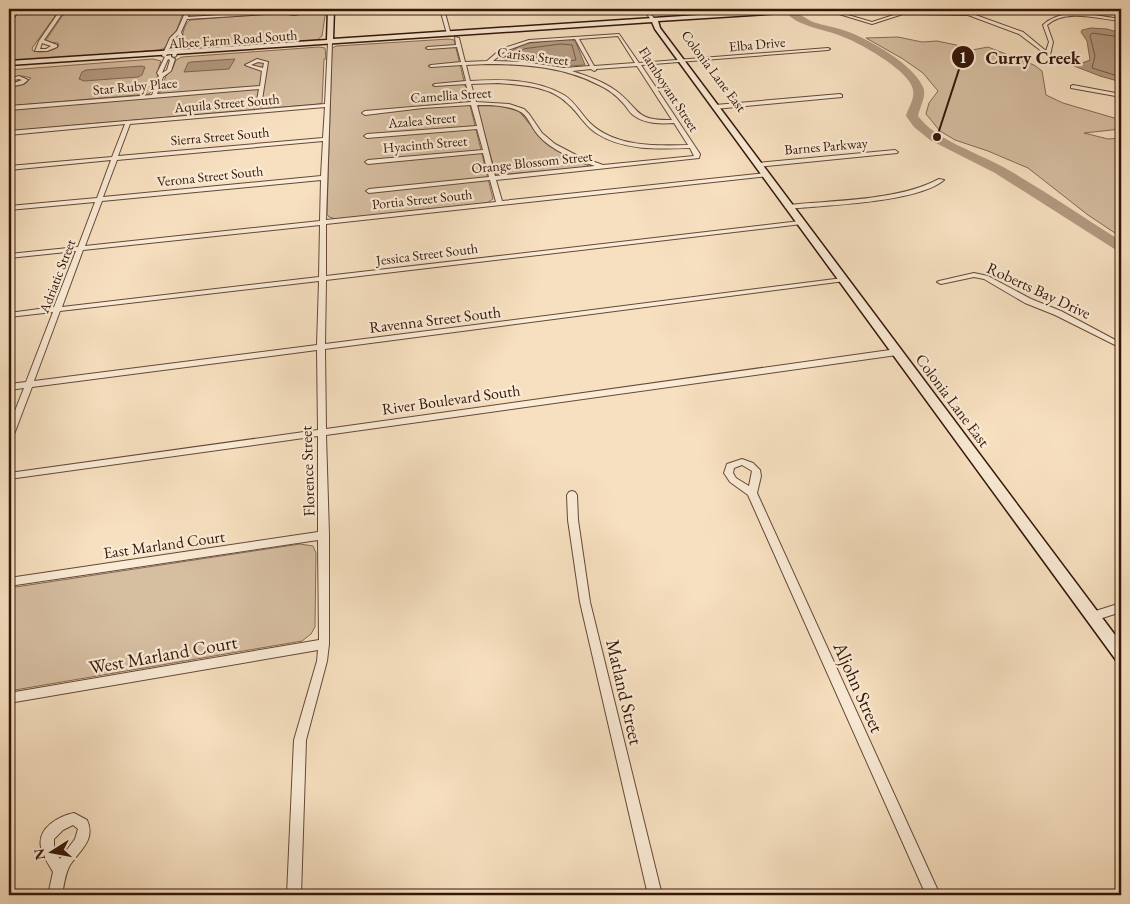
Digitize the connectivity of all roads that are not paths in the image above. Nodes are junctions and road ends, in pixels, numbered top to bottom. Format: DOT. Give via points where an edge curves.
graph roads {
  1 [pos="18,9"];
  2 [pos="126,9"];
  3 [pos="185,9"];
  4 [pos="294,9"];
  5 [pos="303,9"];
  6 [pos="331,9"];
  7 [pos="437,9"];
  8 [pos="442,9"];
  9 [pos="645,9"];
  10 [pos="692,9"];
  11 [pos="747,9"];
  12 [pos="799,9"];
  13 [pos="411,10"];
  14 [pos="62,11"];
  15 [pos="842,11"];
  16 [pos="282,12"];
  17 [pos="977,12"];
  18 [pos="972,15"];
  19 [pos="185,18"];
  20 [pos="1121,20"];
  21 [pos="9,21"];
  22 [pos="655,22"];
  23 [pos="179,32"];
  24 [pos="449,34"];
  25 [pos="576,37"];
  26 [pos="457,38"];
  27 [pos="41,41"];
  28 [pos="179,41"];
  29 [pos="170,42"];
  30 [pos="330,42"];
  31 [pos="459,46"];
  32 [pos="428,48"];
  33 [pos="828,49"];
  34 [pos="170,55"];
  35 [pos="139,56"];
  36 [pos="684,61"];
  37 [pos="489,62"];
  38 [pos="9,63"];
  39 [pos="463,64"];
  40 [pos="640,65"];
  41 [pos="171,66"];
  42 [pos="431,66"];
  43 [pos="9,67"];
  44 [pos="162,67"];
  45 [pos="594,69"];
  46 [pos="265,70"];
  47 [pos="563,70"];
  48 [pos="571,72"];
  49 [pos="161,76"];
  50 [pos="9,80"];
  51 [pos="468,82"];
  52 [pos="435,85"];
  53 [pos="9,86"];
  54 [pos="262,87"];
  55 [pos="1073,87"];
  56 [pos="154,96"];
  57 [pos="840,96"];
  58 [pos="1121,96"];
  59 [pos="474,104"];
  60 [pos="259,105"];
  61 [pos="328,105"];
  62 [pos="718,107"];
  63 [pos="9,108"];
  64 [pos="366,112"];
  65 [pos="676,121"];
  66 [pos="128,123"];
  67 [pos="479,126"];
  68 [pos="9,133"];
  69 [pos="367,136"];
  70 [pos="327,139"];
  71 [pos="692,146"];
  72 [pos="485,151"];
  73 [pos="895,152"];
  74 [pos="697,157"];
  75 [pos="115,159"];
  76 [pos="368,162"];
  77 [pos="758,165"];
  78 [pos="9,168"];
  79 [pos="606,168"];
  80 [pos="766,175"];
  81 [pos="324,178"];
  82 [pos="493,179"];
  83 [pos="942,180"];
  84 [pos="369,191"];
  85 [pos="99,200"];
  86 [pos="498,203"];
  87 [pos="788,207"];
  88 [pos="9,208"];
  89 [pos="324,222"];
  90 [pos="800,223"];
  91 [pos="81,248"];
  92 [pos="9,256"];
  93 [pos="322,279"];
  94 [pos="843,280"];
  95 [pos="941,282"];
  96 [pos="58,310"];
  97 [pos="9,315"];
  98 [pos="1121,346"];
  99 [pos="321,347"];
  100 [pos="897,352"];
  101 [pos="30,384"];
  102 [pos="9,387"];
  103 [pos="321,432"];
  104 [pos="9,437"];
  105 [pos="9,476"];
  106 [pos="752,493"];
  107 [pos="572,495"];
  108 [pos="324,535"];
  109 [pos="9,582"];
  110 [pos="1121,608"];
  111 [pos="1093,616"];
  112 [pos="324,644"];
  113 [pos="1121,655"];
  114 [pos="9,698"];
  115 [pos="60,872"];
  116 [pos="55,895"];
  117 [pos="294,895"];
  118 [pos="655,895"];
  119 [pos="933,895"];
  1 -- 21 [label="street"];
  2 -- 14 [label="street"];
  3 -- 19 [label="street"];
  4 -- 16 [label="street"];
  5 -- 16 [label="street" via="305,11 300,14"];
  6 -- 30 [label="main road"];
  7 -- 13 [label="street"];
  8 -- 24 [label="street"];
  9 -- 22 [label="street, Colonia Lane East"];
  10 -- 11 [label="street" via="702,12"];
  12 -- 15 [label="main road, Albee Farm Road South"];
  12 -- 22 [label="main road, Albee Farm Road South"];
  14 -- 27 [label="street"];
  15 -- 18 [label="street" via="870,23 903,13"];
  16 -- 19 [label="street"];
  17 -- 18 [label="street"];
  18 -- 20 [label="street" via="1021,33 1048,55 1051,42 1045,25 1049,21 1072,16"];
  19 -- 23 [label="street"];
  22 -- 24 [label="main road, Albee Farm Road South"];
  22 -- 36 [label="main road, Colonia Lane East"];
  23 -- 28 [label="street"];
  23 -- 29 [label="street"];
  24 -- 30 [label="main road, Albee Farm Road South"];
  25 -- 37 [label="street" via="518,44 498,52"];
  25 -- 40 [label="street, Flamboyant Street" via="619,35"];
  25 -- 45 [label="street"];
  26 -- 31 [label="street"];
  28 -- 29 [label="street"];
  28 -- 34 [label="street"];
  29 -- 34 [label="street"];
  30 -- 34 [label="main road, Albee Farm Road South"];
  30 -- 61 [label="street, Florence Street"];
  31 -- 32 [label="street"];
  31 -- 39 [label="street"];
  33 -- 36 [label="street, Elba Drive"];
  34 -- 35 [label="main road, Albee Farm Road South"];
  34 -- 41 [label="street" via="173,59"];
  34 -- 44 [label="street"];
  35 -- 38 [label="main road"];
  35 -- 43 [label="main road"];
  36 -- 40 [label="street, Elba Drive"];
  36 -- 62 [label="main road, Colonia Lane East"];
  37 -- 39 [label="street, Carissa Street"];
  37 -- 47 [label="street, Carissa Street"];
  39 -- 42 [label="street, Carissa Street"];
  39 -- 51 [label="street"];
  40 -- 45 [label="street, Elba Drive"];
  40 -- 65 [label="street, Flamboyant Street"];
  41 -- 44 [label="street"];
  41 -- 49 [label="street"];
  44 -- 49 [label="street"];
  45 -- 47 [label="street"];
  45 -- 48 [label="street"];
  46 -- 54 [label="street"];
  47 -- 48 [label="street, Carissa Street"];
  48 -- 65 [label="street, Carissa Street" via="613,91 642,118"];
  49 -- 56 [label="street"];
  50 -- 53 [label="street" via="19,77 26,80"];
  51 -- 52 [label="street"];
  51 -- 59 [label="street"];
  51 -- 71 [label="street" via="514,83 554,92 575,106 594,128 624,142 657,147"];
  54 -- 56 [label="street, Star Ruby Place"];
  54 -- 60 [label="street"];
  55 -- 58 [label="street"];
  56 -- 63 [label="street, Star Ruby Place"];
  57 -- 62 [label="street"];
  59 -- 64 [label="street, Camellia Street"];
  59 -- 67 [label="street"];
  59 -- 79 [label="street, Camellia Street" via="500,103 520,110 539,133 558,148"];
  61 -- 66 [label="street, Aquila Street South"];
  61 -- 70 [label="street, Florence Street"];
  62 -- 77 [label="main road, Colonia Lane East"];
  65 -- 71 [label="street, Flamboyant Street"];
  66 -- 68 [label="street"];
  66 -- 75 [label="street, Adriatic Street"];
  67 -- 69 [label="street, Azalea Street"];
  67 -- 72 [label="street"];
  70 -- 75 [label="street, Sierra Street South"];
  70 -- 81 [label="street, Florence Street"];
  71 -- 74 [label="street, Flamboyant Street"];
  72 -- 76 [label="street, Hyacinth Street"];
  72 -- 82 [label="street"];
  73 -- 77 [label="street, Barnes Parkway"];
  74 -- 79 [label="street, Orange Blossom Street"];
  75 -- 78 [label="street, Sierra Street South"];
  75 -- 85 [label="street, Adriatic Street"];
  77 -- 80 [label="main road, Colonia Lane East"];
  79 -- 82 [label="street, Orange Blossom Street"];
  80 -- 86 [label="street, Portia Street South"];
  80 -- 87 [label="main road, Colonia Lane East"];
  81 -- 85 [label="street, Verona Street South"];
  81 -- 89 [label="street, Florence Street"];
  82 -- 84 [label="street, Orange Blossom Street"];
  82 -- 86 [label="street"];
  83 -- 87 [label="street" via="932,187 906,194"];
  85 -- 88 [label="street, Verona Street South"];
  85 -- 91 [label="street, Adriatic Street"];
  86 -- 89 [label="street, Portia Street South"];
  87 -- 90 [label="main road, Colonia Lane East"];
  89 -- 91 [label="street, Portia Street South"];
  89 -- 93 [label="street, Florence Street"];
  90 -- 93 [label="street, Jessica Street South"];
  90 -- 94 [label="main road, Colonia Lane East"];
  91 -- 92 [label="street, Portia Street South"];
  91 -- 96 [label="street, Adriatic Street"];
  93 -- 96 [label="street, Jessica Street South"];
  93 -- 99 [label="street, Florence Street"];
  94 -- 99 [label="street, Ravenna Street South"];
  94 -- 100 [label="main road, Colonia Lane East"];
  95 -- 98 [label="street, Roberts Bay Drive" via="974,275 986,278"];
  96 -- 97 [label="street, Jessica Street South"];
  96 -- 101 [label="street, Adriatic Street"];
  99 -- 101 [label="street, Ravenna Street South"];
  99 -- 103 [label="street, Florence Street"];
  100 -- 103 [label="street, River Boulevard South"];
  100 -- 111 [label="main road, Colonia Lane East"];
  101 -- 102 [label="street"];
  101 -- 104 [label="street, Adriatic Street"];
  103 -- 105 [label="street, River Boulevard South"];
  103 -- 108 [label="street, Florence Street"];
  106 -- 119 [label="street, Aljohn Street"];
  107 -- 118 [label="street, Matland Street" via="585,602"];
  108 -- 109 [label="street, East Marland Court"];
  108 -- 112 [label="street, Florence Street"];
  110 -- 111 [label="street"];
  111 -- 113 [label="main road, Colonia Lane East"];
  112 -- 114 [label="street, West Marland Court"];
  112 -- 117 [label="street, Florence Street" via="300,740"];
  115 -- 116 [label="street"];
}
